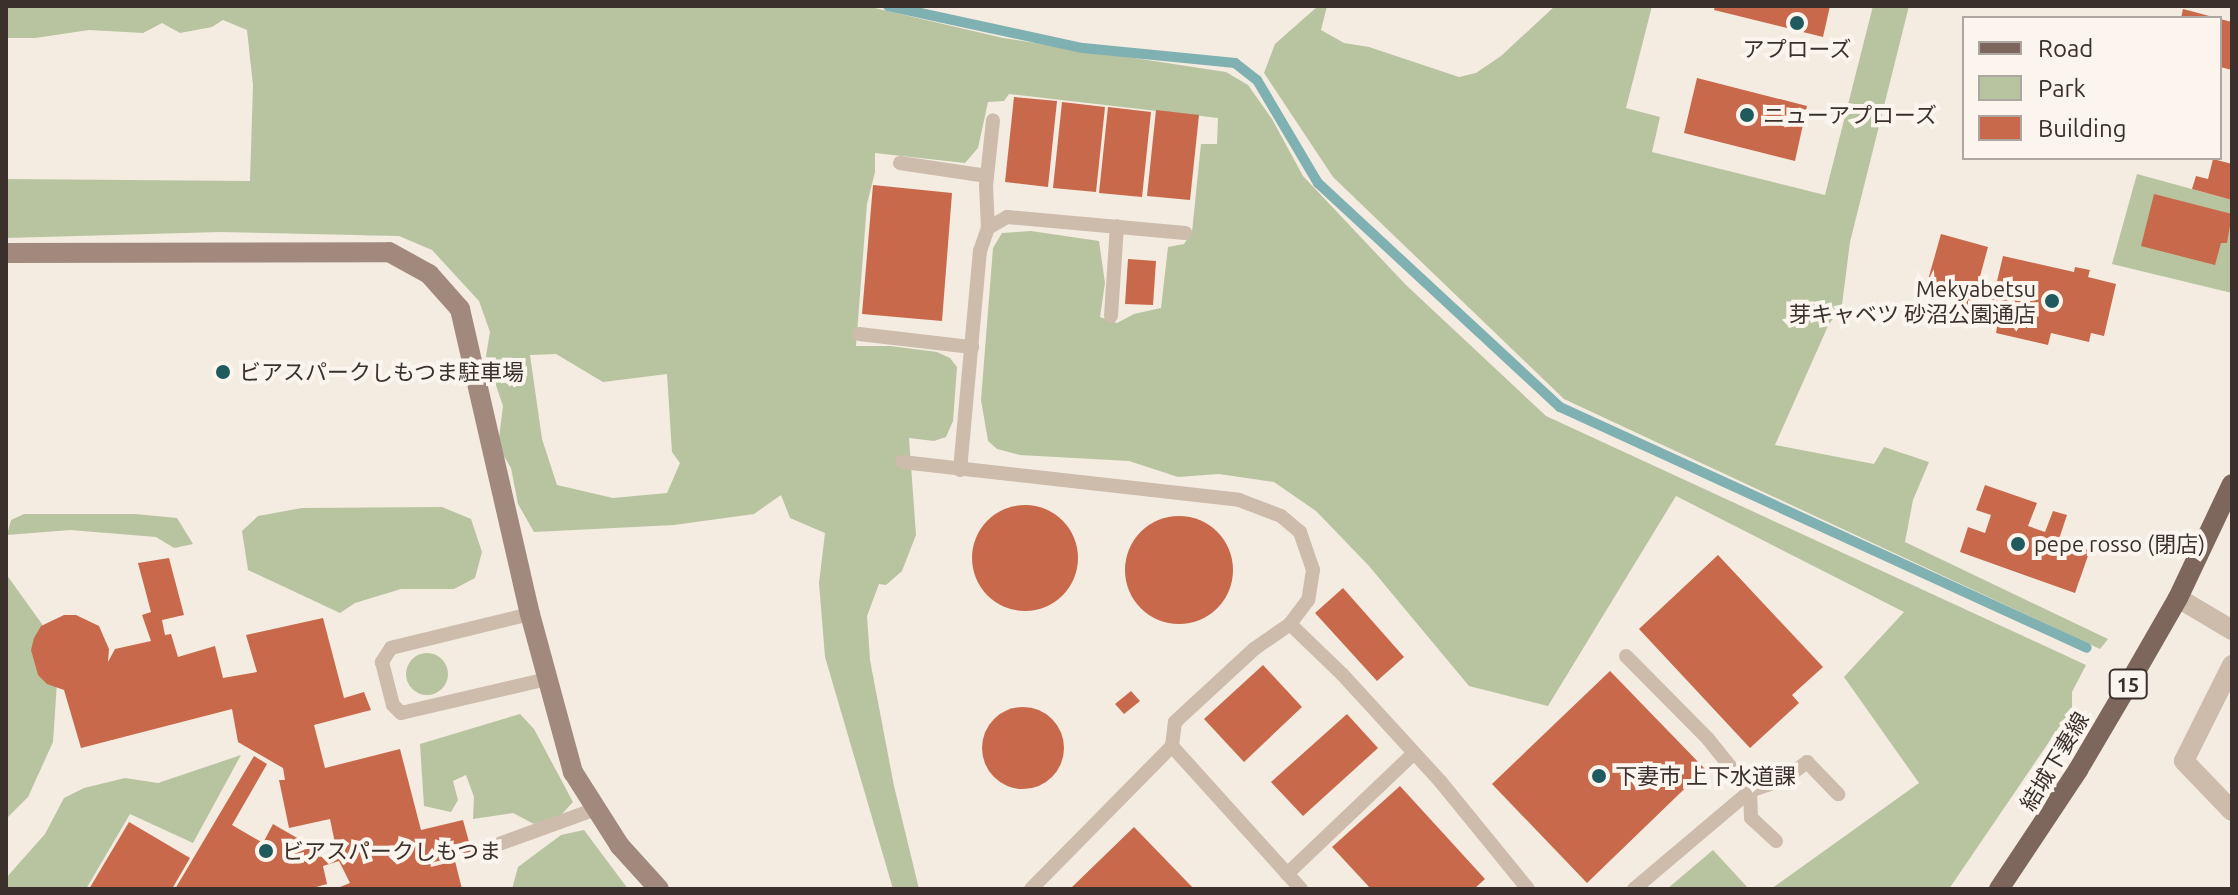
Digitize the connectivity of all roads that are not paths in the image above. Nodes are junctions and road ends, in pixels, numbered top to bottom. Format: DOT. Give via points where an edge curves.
graph roads {
  1 [pos="993,120"];
  2 [pos="900,163"];
  3 [pos="987,176"];
  4 [pos="1117,226"];
  5 [pos="988,228"];
  6 [pos="1185,233"];
  7 [pos="6,253"];
  8 [pos="1111,316"];
  9 [pos="859,334"];
  10 [pos="972,347"];
  11 [pos="902,462"];
  12 [pos="960,470"];
  13 [pos="2232,484"];
  14 [pos="2178,598"];
  15 [pos="530,614"];
  16 [pos="1290,624"];
  17 [pos="2232,630"];
  18 [pos="1626,656"];
  19 [pos="2232,665"];
  20 [pos="547,679"];
  21 [pos="1172,746"];
  22 [pos="1414,753"];
  23 [pos="1750,791"];
  24 [pos="1838,794"];
  25 [pos="596,809"];
  26 [pos="2232,811"];
  27 [pos="1776,841"];
  28 [pos="488,848"];
  29 [pos="1287,874"];
  30 [pos="659,889"];
  31 [pos="1031,889"];
  32 [pos="1301,889"];
  33 [pos="1528,889"];
  34 [pos="1634,889"];
  35 [pos="1999,889"];
  1 -- 3 [label="lane"];
  2 -- 3 [label="lane"];
  3 -- 5 [label="lane"];
  4 -- 5 [label="lane" via="1007,217"];
  4 -- 6 [label="lane"];
  4 -- 8 [label="lane"];
  5 -- 10 [label="lane" via="980,251"];
  7 -- 15 [label="street" via="389,252 429,274 460,309"];
  9 -- 10 [label="lane"];
  10 -- 12 [label="lane"];
  11 -- 12 [label="lane"];
  12 -- 16 [label="lane" via="1239,500 1281,516 1300,532 1313,570 1308,600"];
  13 -- 14 [label="main road, 結城下妻線 / 15"];
  14 -- 17 [label="street"];
  14 -- 35 [label="main road, 結城下妻線 / 15" via="2078,770"];
  15 -- 20 [label="street"];
  15 -- 20 [label="lane" via="391,648 382,662 393,705 401,713"];
  16 -- 21 [label="lane" via="1254,649 1175,722"];
  16 -- 22 [label="lane"];
  18 -- 23 [label="lane" via="1708,739"];
  19 -- 26 [label="street" via="2184,761"];
  20 -- 25 [label="street" via="573,772"];
  21 -- 29 [label="lane"];
  21 -- 31 [label="lane"];
  22 -- 29 [label="lane"];
  22 -- 33 [label="lane"];
  23 -- 24 [label="lane" via="1784,779 1807,762"];
  23 -- 27 [label="lane" via="1751,818"];
  23 -- 34 [label="lane"];
  25 -- 28 [label="lane"];
  25 -- 30 [label="street" via="620,846"];
  29 -- 32 [label="lane"];
}
